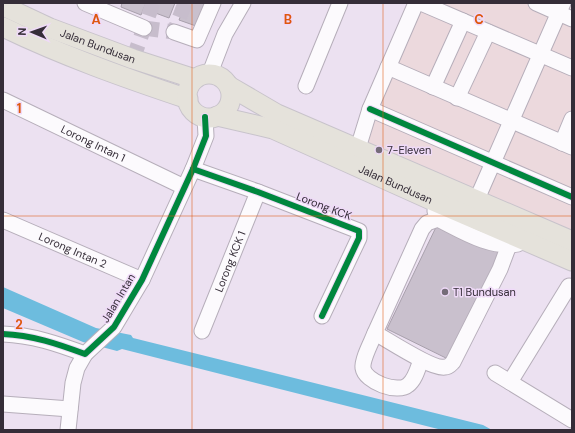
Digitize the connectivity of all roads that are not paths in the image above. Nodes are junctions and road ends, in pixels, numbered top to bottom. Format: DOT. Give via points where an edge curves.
graph roads {
  1 [pos="85,3"];
  2 [pos="213,3"];
  3 [pos="243,3"];
  4 [pos="340,3"];
  5 [pos="416,3"];
  6 [pos="421,3"];
  7 [pos="536,3"];
  8 [pos="3,6"];
  9 [pos="565,12"];
  10 [pos="463,21"];
  11 [pos="3,27"];
  12 [pos="144,28"];
  13 [pos="174,32"];
  14 [pos="488,32"];
  15 [pos="541,55"];
  16 [pos="388,67"];
  17 [pos="572,68"];
  18 [pos="202,76"];
  19 [pos="229,86"];
  20 [pos="306,86"];
  21 [pos="433,87"];
  22 [pos="457,98"];
  23 [pos="188,99"];
  24 [pos="3,100"];
  25 [pos="370,109"];
  26 [pos="211,117"];
  27 [pos="572,119"];
  28 [pos="512,121"];
  29 [pos="567,145"];
  30 [pos="358,148"];
  31 [pos="493,164"];
  32 [pos="193,169"];
  33 [pos="184,187"];
  34 [pos="258,192"];
  35 [pos="572,198"];
  36 [pos="477,199"];
  37 [pos="431,200"];
  38 [pos="438,219"];
  39 [pos="3,220"];
  40 [pos="528,241"];
  41 [pos="572,241"];
  42 [pos="509,245"];
  43 [pos="572,261"];
  44 [pos="142,280"];
  45 [pos="569,286"];
  46 [pos="322,316"];
  47 [pos="202,331"];
  48 [pos="376,333"];
  49 [pos="3,334"];
  50 [pos="88,351"];
  51 [pos="421,360"];
  52 [pos="495,372"];
  53 [pos="510,382"];
  54 [pos="3,404"];
  55 [pos="70,409"];
  56 [pos="572,420"];
  57 [pos="68,430"];
  1 -- 12 [label="street"];
  2 -- 13 [label="street" via="197,40"];
  3 -- 18 [label="street"];
  4 -- 20 [label="street"];
  5 -- 16 [label="street"];
  6 -- 10 [label="street"];
  7 -- 9 [label="street"];
  8 -- 18 [label="main road, Jalan Bundusan" via="50,28 133,59"];
  9 -- 15 [label="street"];
  10 -- 14 [label="street"];
  10 -- 21 [label="street"];
  11 -- 23 [label="main road, Jalan Bundusan" via="40,45 114,74"];
  14 -- 15 [label="street"];
  14 -- 22 [label="street"];
  15 -- 17 [label="street"];
  15 -- 28 [label="street"];
  16 -- 21 [label="street"];
  16 -- 25 [label="street"];
  18 -- 19 [label="main road" via="221,77"];
  18 -- 23 [label="main road" via="190,85"];
  19 -- 26 [label="main road" via="231,100 228,107 224,113"];
  19 -- 30 [label="main road, Jalan Bundusan" via="277,114"];
  21 -- 22 [label="street"];
  22 -- 28 [label="street"];
  23 -- 26 [label="main road" via="193,111"];
  24 -- 33 [label="street, Lorong Intan 1"];
  25 -- 30 [label="street"];
  25 -- 31 [label="street"];
  26 -- 32 [label="street, Jalan Intan"];
  26 -- 37 [label="main road, Jalan Bundusan" via="272,128"];
  27 -- 29 [label="street"];
  28 -- 29 [label="street"];
  28 -- 31 [label="street"];
  30 -- 36 [label="main road, Jalan Bundusan"];
  31 -- 35 [label="street"];
  31 -- 36 [label="street"];
  32 -- 33 [label="street, Jalan Intan"];
  32 -- 34 [label="street, Lorong KCK"];
  33 -- 44 [label="street, Jalan Intan"];
  34 -- 46 [label="street, Lorong KCK" via="359,231 359,238"];
  34 -- 47 [label="street, Lorong KCK 1"];
  36 -- 41 [label="main road, Jalan Bundusan"];
  37 -- 38 [label="street"];
  37 -- 40 [label="main road, Jalan Bundusan"];
  38 -- 42 [label="street" via="476,238"];
  38 -- 48 [label="street" via="427,223 422,229"];
  39 -- 44 [label="street, Lorong Intan 2"];
  40 -- 42 [label="street"];
  40 -- 43 [label="main road, Jalan Bundusan"];
  42 -- 51 [label="street" via="500,269 453,362 442,367"];
  44 -- 50 [label="street, Jalan Intan" via="114,327"];
  45 -- 53 [label="street"];
  48 -- 51 [label="street"];
  48 -- 51 [label="street" via="363,362 368,378 392,387 408,386"];
  49 -- 50 [label="street" via="15,334"];
  50 -- 55 [label="street, Jalan Intan" via="77,368"];
  52 -- 53 [label="street"];
  53 -- 56 [label="street"];
  54 -- 55 [label="street"];
  55 -- 57 [label="street, Jalan Intan"];
}
